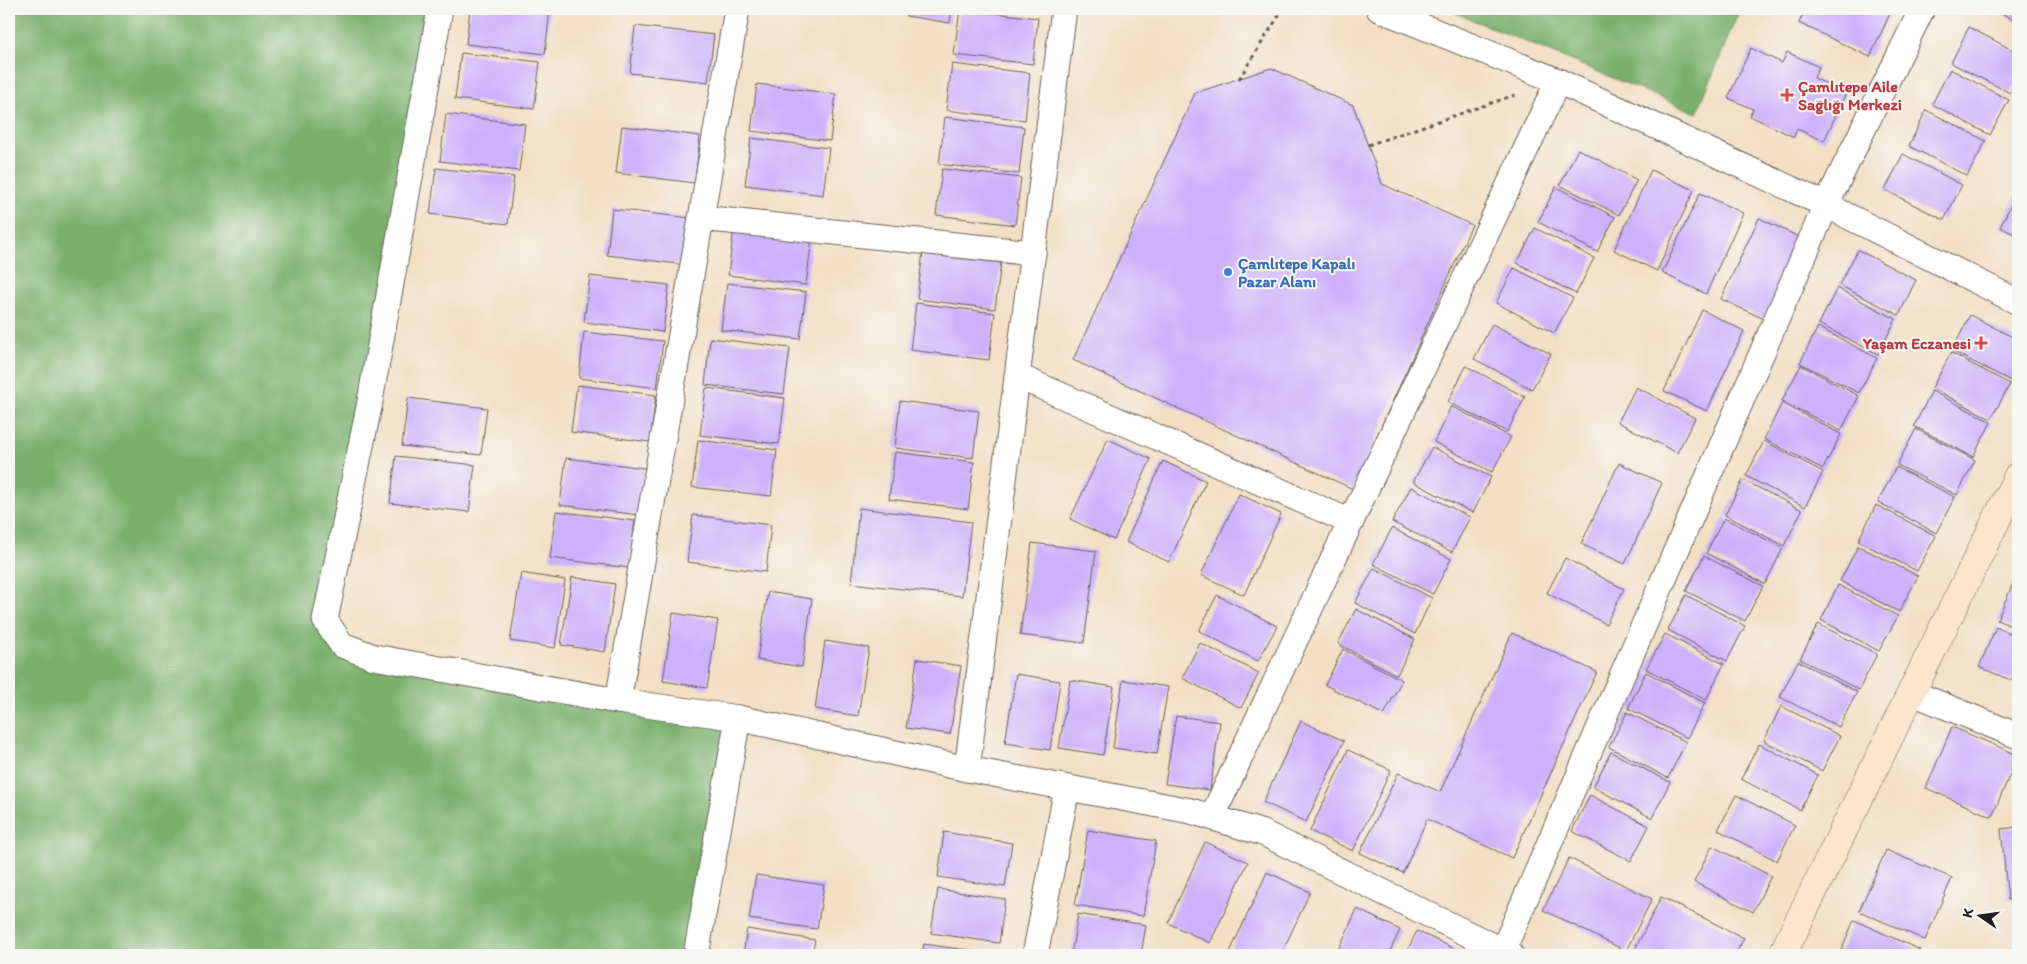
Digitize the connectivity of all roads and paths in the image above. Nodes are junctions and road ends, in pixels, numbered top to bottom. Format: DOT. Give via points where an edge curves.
graph roads {
  1 [pos="440,9"];
  2 [pos="736,9"];
  3 [pos="1064,9"];
  4 [pos="1283,9"];
  5 [pos="1379,9"];
  6 [pos="1922,9"];
  7 [pos="1239,79"];
  8 [pos="1558,81"];
  9 [pos="1368,145"];
  10 [pos="1826,205"];
  11 [pos="701,218"];
  12 [pos="1033,253"];
  13 [pos="2018,302"];
  14 [pos="1017,376"];
  15 [pos="2018,476"];
  16 [pos="1351,522"];
  17 [pos="1913,693"];
  18 [pos="618,701"];
  19 [pos="738,718"];
  20 [pos="2018,736"];
  21 [pos="967,769"];
  22 [pos="1067,788"];
  23 [pos="1212,817"];
  24 [pos="1505,954"];
  25 [pos="696,955"];
  26 [pos="1034,955"];
  27 [pos="1782,955"];
  1 -- 18 [label="street" via="369,407 325,620 342,645 374,657"];
  2 -- 11 [label="street"];
  3 -- 12 [label="street"];
  4 -- 7 [label="path"];
  5 -- 8 [label="street"];
  6 -- 10 [label="street"];
  8 -- 9 [label="path"];
  8 -- 10 [label="street"];
  8 -- 16 [label="street"];
  10 -- 13 [label="street"];
  10 -- 24 [label="street"];
  11 -- 12 [label="street"];
  11 -- 18 [label="street"];
  12 -- 14 [label="street"];
  14 -- 16 [label="street"];
  14 -- 21 [label="street"];
  15 -- 17 [label="main road"];
  16 -- 23 [label="street"];
  17 -- 20 [label="street"];
  17 -- 27 [label="main road"];
  18 -- 19 [label="street"];
  19 -- 21 [label="street"];
  19 -- 25 [label="street"];
  21 -- 22 [label="street"];
  22 -- 23 [label="street"];
  22 -- 26 [label="street"];
  23 -- 24 [label="street" via="1263,833"];
}
